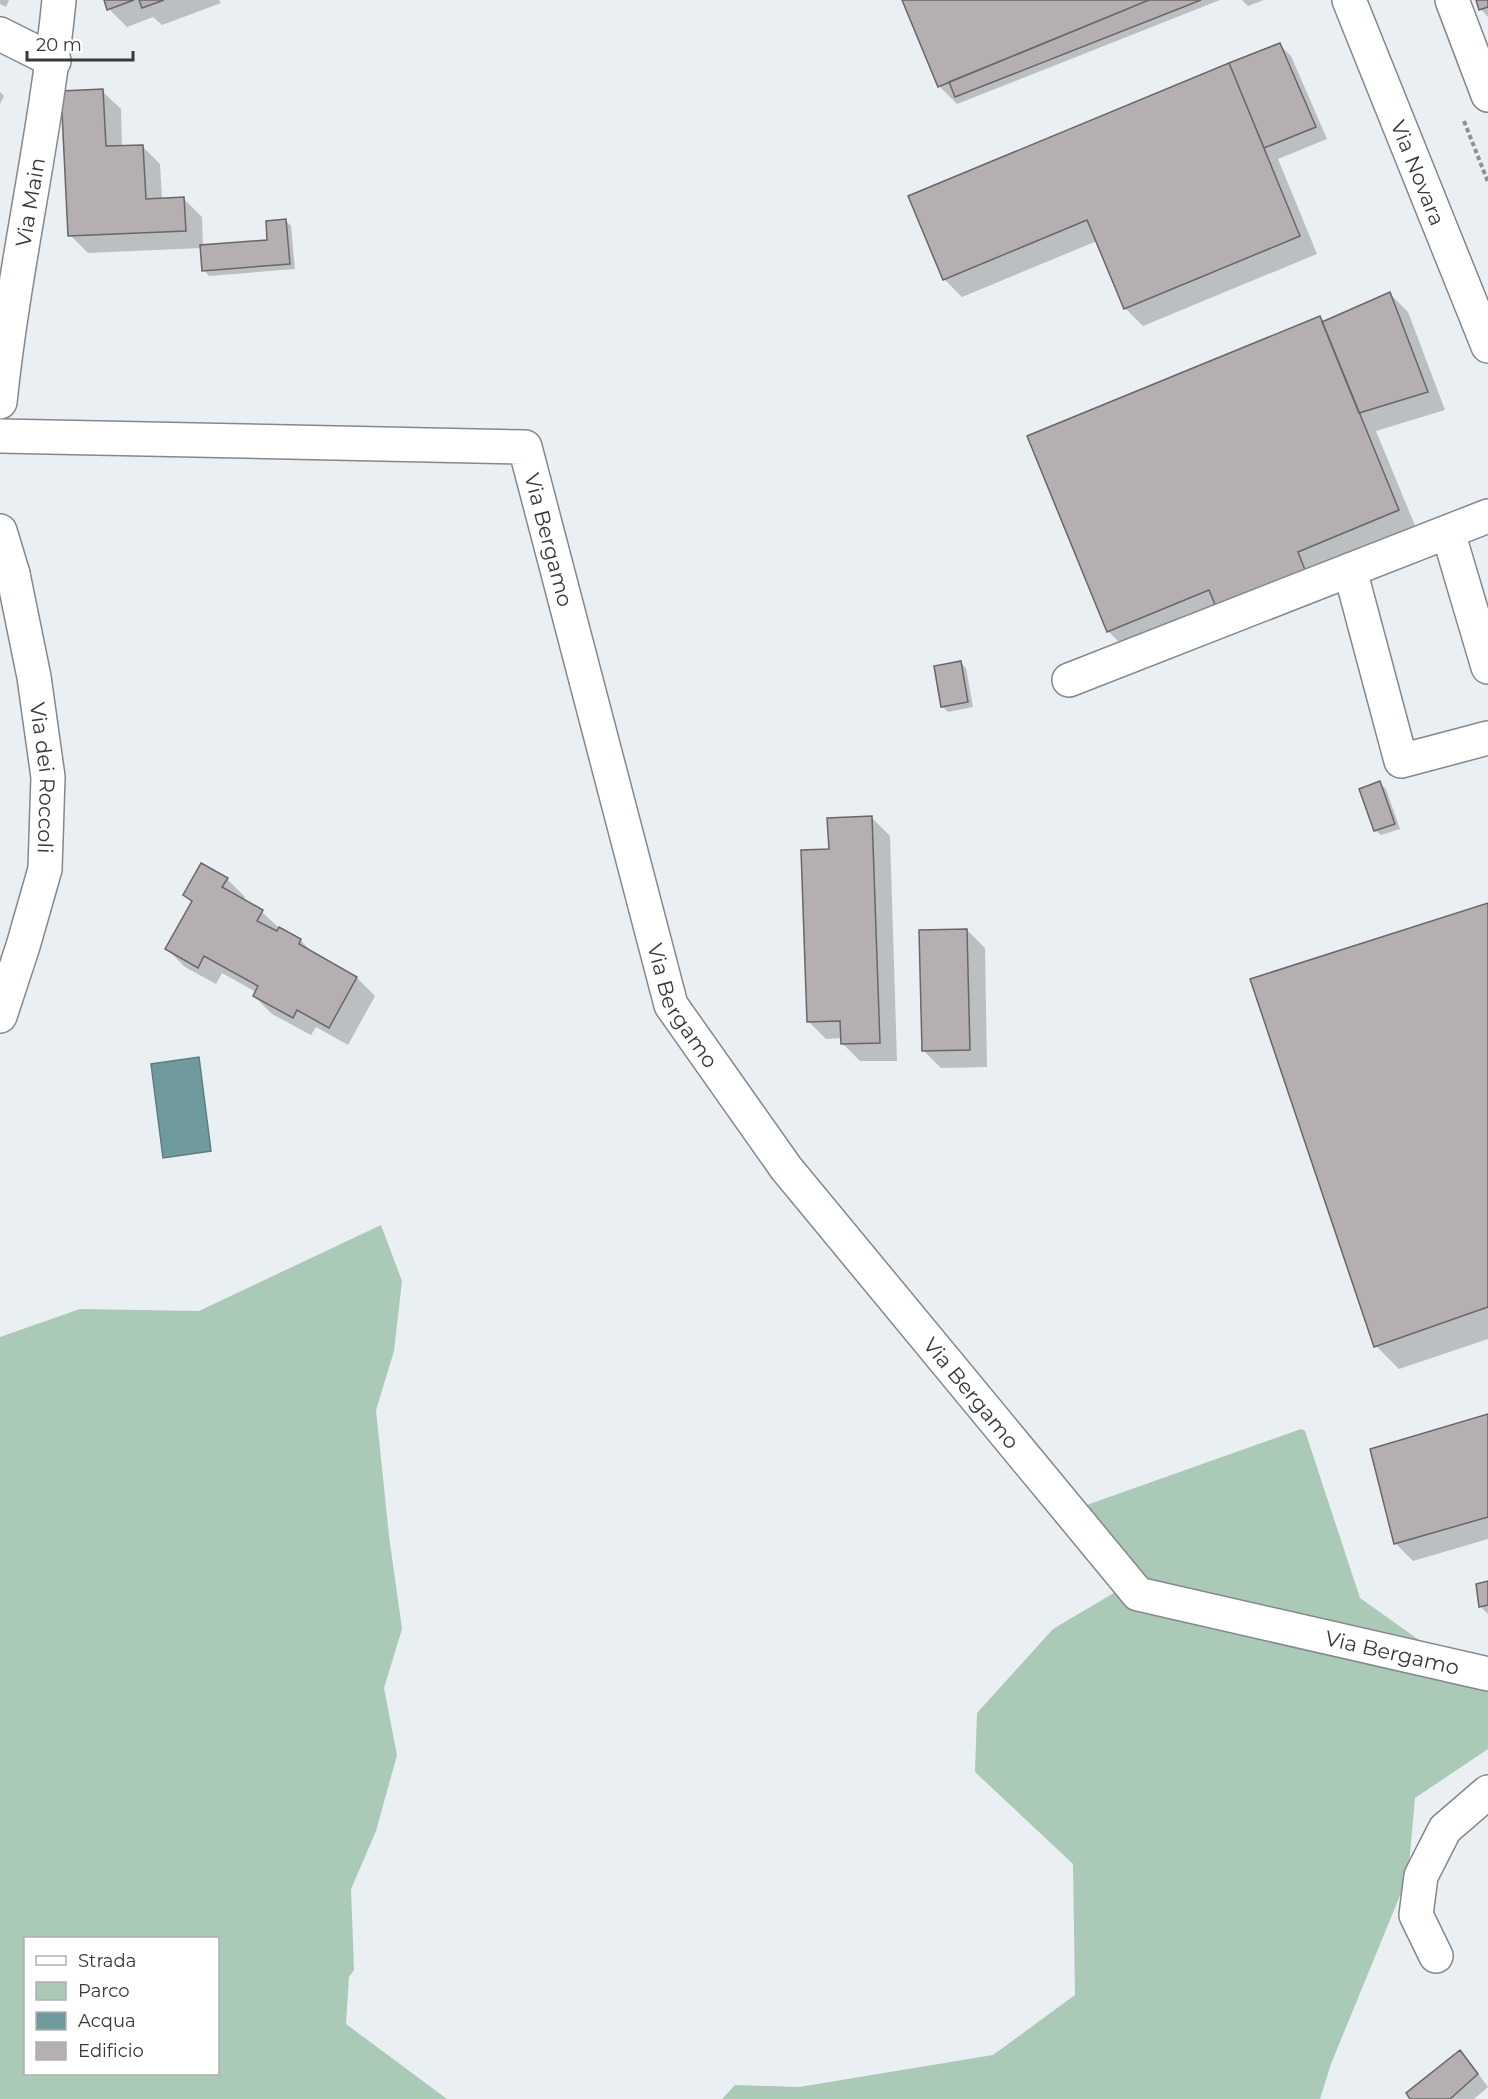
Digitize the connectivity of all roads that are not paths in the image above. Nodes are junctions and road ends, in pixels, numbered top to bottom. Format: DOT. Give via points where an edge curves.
graph roads {
  1 [pos="59,0"];
  2 [pos="1349,0"];
  3 [pos="1452,0"];
  4 [pos="0,34"];
  5 [pos="54,61"];
  6 [pos="1488,95"];
  7 [pos="1488,346"];
  8 [pos="0,402"];
  9 [pos="0,436"];
  10 [pos="1488,516"];
  11 [pos="0,531"];
  12 [pos="1448,532"];
  13 [pos="1350,570"];
  14 [pos="6,573"];
  15 [pos="1488,667"];
  16 [pos="1069,680"];
  17 [pos="1488,738"];
  18 [pos="0,1016"];
  19 [pos="1488,1674"];
  20 [pos="1488,1792"];
  21 [pos="1436,1956"];
  1 -- 5 [label="street, Via Main"];
  2 -- 7 [label="street, Via Novara"];
  3 -- 6 [label="street"];
  4 -- 5 [label="street"];
  5 -- 8 [label="street, Via Main" via="15,279"];
  9 -- 19 [label="street, Via Bergamo" via="525,447 671,1005 786,1168 1138,1593"];
  10 -- 12 [label="street"];
  11 -- 14 [label="street"];
  12 -- 13 [label="street"];
  12 -- 15 [label="street"];
  13 -- 16 [label="street"];
  13 -- 17 [label="street" via="1401,761"];
  14 -- 18 [label="street, Via dei Roccoli" via="34,677 48,788 45,869"];
  20 -- 21 [label="street" via="1445,1829 1421,1876 1416,1915"];
}
